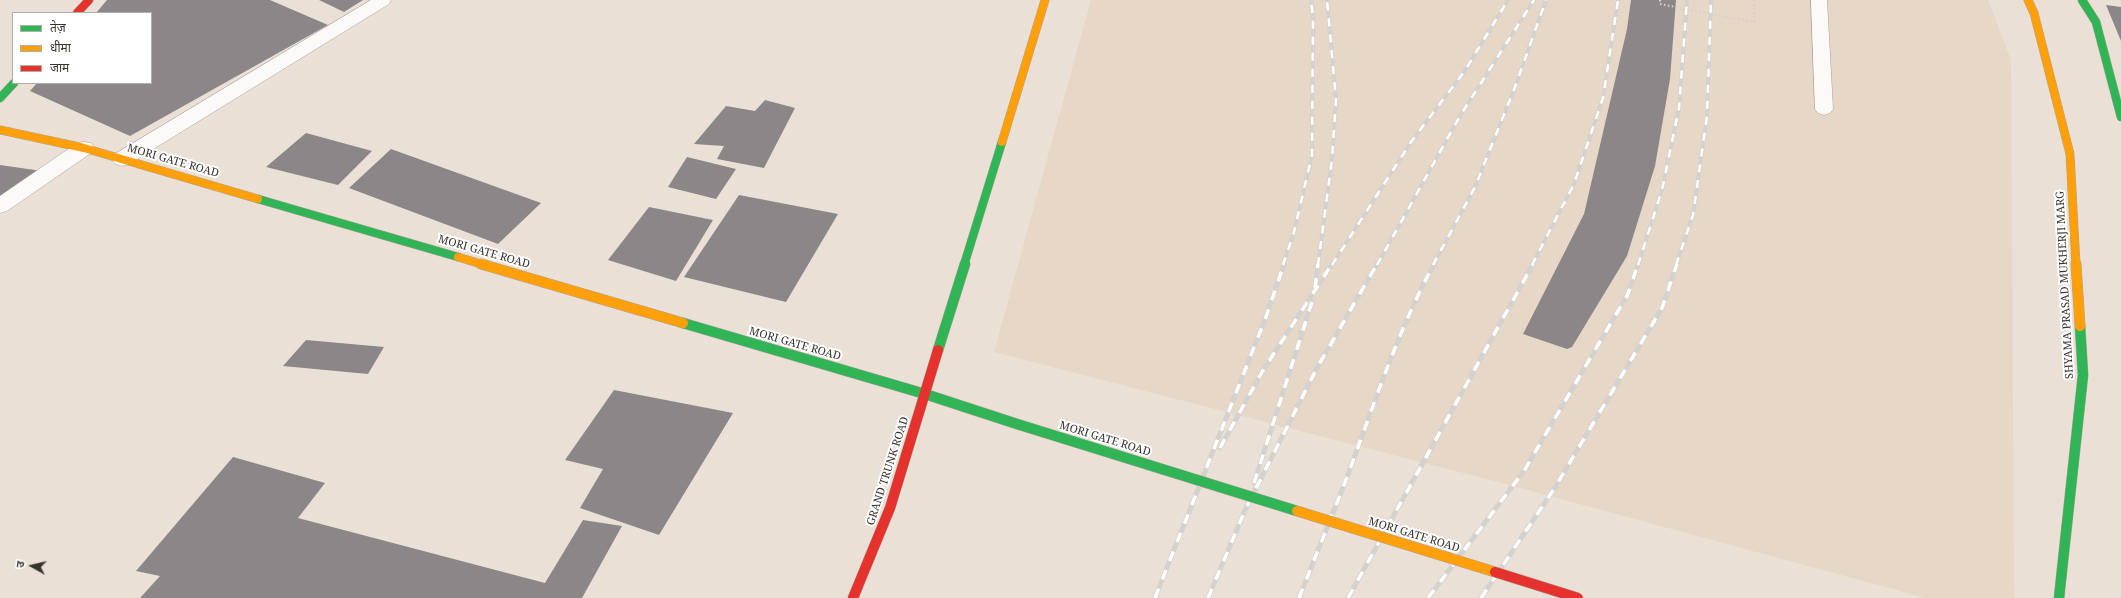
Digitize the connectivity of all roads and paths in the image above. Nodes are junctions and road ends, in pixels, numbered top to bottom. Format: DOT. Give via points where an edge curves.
graph roads {
  1 [pos="89,0"];
  2 [pos="383,0"];
  3 [pos="1046,0"];
  4 [pos="1660,0"];
  5 [pos="1754,0"];
  6 [pos="1820,0"];
  7 [pos="2028,0"];
  8 [pos="2082,0"];
  9 [pos="78,12"];
  10 [pos="13,84"];
  11 [pos="0,98"];
  12 [pos="1824,109"];
  13 [pos="2121,117"];
  14 [pos="0,130"];
  15 [pos="84,148"];
  16 [pos="122,159"];
  17 [pos="0,206"];
  18 [pos="925,394"];
  19 [pos="853,598"];
  20 [pos="1578,598"];
  21 [pos="2059,598"];
  1 -- 9 [label="street"];
  2 -- 16 [label="street"];
  3 -- 18 [label="street, GRAND TRUNK ROAD"];
  4 -- 5 [label="path, bridge" via="1660,4 1754,22"];
  6 -- 12 [label="lane"];
  7 -- 21 [label="street, SHYAMA PRASAD MUKHERJI MARG" via="2034,13 2070,154 2083,375"];
  8 -- 13 [label="street" via="2096,22"];
  10 -- 11 [label="street"];
  14 -- 15 [label="street, MORI GATE ROAD"];
  15 -- 16 [label="street, MORI GATE ROAD"];
  15 -- 17 [label="street"];
  16 -- 18 [label="street, MORI GATE ROAD"];
  18 -- 19 [label="street, GRAND TRUNK ROAD" via="890,508"];
  18 -- 20 [label="street, MORI GATE ROAD, bridge"];
}
